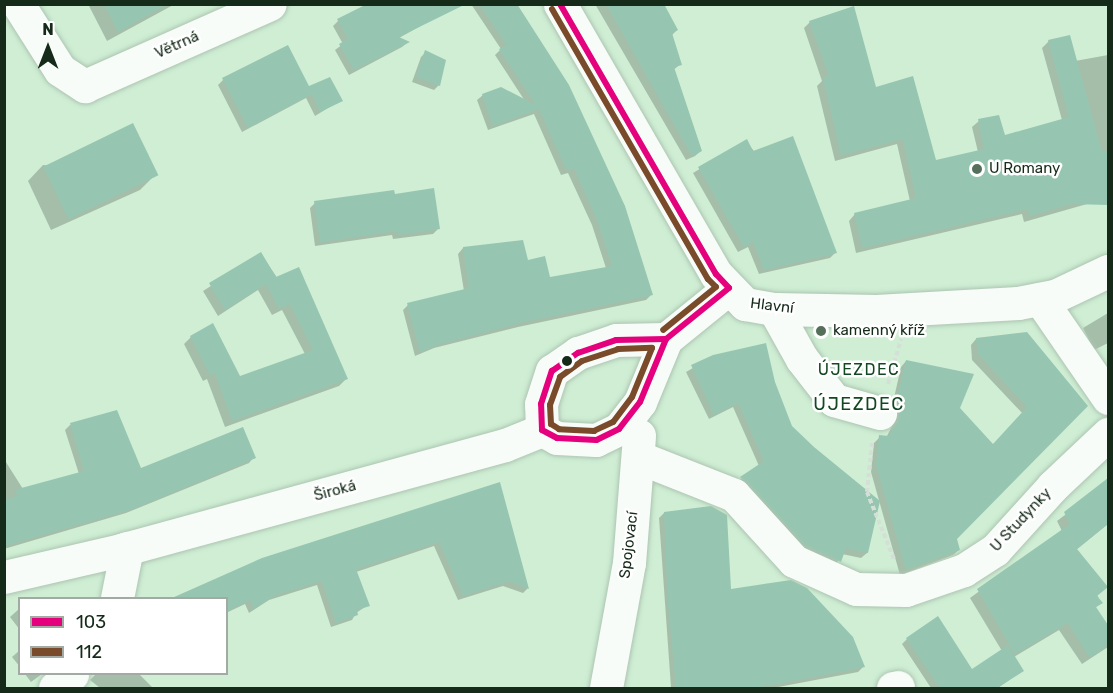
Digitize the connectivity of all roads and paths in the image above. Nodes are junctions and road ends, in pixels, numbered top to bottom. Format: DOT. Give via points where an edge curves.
graph roads {
  1 [pos="18,4"];
  2 [pos="270,4"];
  3 [pos="560,4"];
  4 [pos="1108,271"];
  5 [pos="729,288"];
  6 [pos="1040,299"];
  7 [pos="774,309"];
  8 [pos="909,309"];
  9 [pos="666,339"];
  10 [pos="1108,398"];
  11 [pos="640,402"];
  12 [pos="880,413"];
  13 [pos="542,430"];
  14 [pos="1108,434"];
  15 [pos="638,457"];
  16 [pos="127,549"];
  17 [pos="4,577"];
  18 [pos="906,590"];
  19 [pos="117,597"];
  20 [pos="71,675"];
  21 [pos="55,688"];
  22 [pos="605,688"];
  1 -- 2 [label="street, Větrná" via="60,70 86,86"];
  3 -- 5 [label="street, Hlavní" via="716,274"];
  4 -- 6 [label="street, Hlavní"];
  5 -- 7 [label="street, Hlavní" via="745,304"];
  5 -- 9 [label="street"];
  6 -- 8 [label="street, Hlavní"];
  6 -- 10 [label="street"];
  7 -- 8 [label="street, Hlavní"];
  7 -- 12 [label="street" via="802,359 834,400"];
  8 -- 12 [label="path"];
  9 -- 11 [label="street"];
  9 -- 13 [label="street" via="616,340 578,353 552,371 541,404"];
  11 -- 13 [label="street" via="619,429 596,440 557,438"];
  11 -- 15 [label="street, Spojovací"];
  12 -- 18 [label="path" via="867,492"];
  13 -- 16 [label="street, Široká" via="505,445"];
  14 -- 18 [label="street, U Studynky" via="1053,486 995,550 964,570"];
  15 -- 18 [label="street, U Studynky" via="734,495 794,561 856,589"];
  15 -- 22 [label="street, Spojovací" via="629,563"];
  16 -- 17 [label="street, Široká"];
  16 -- 19 [label="street"];
  20 -- 21 [label="street"];
}
